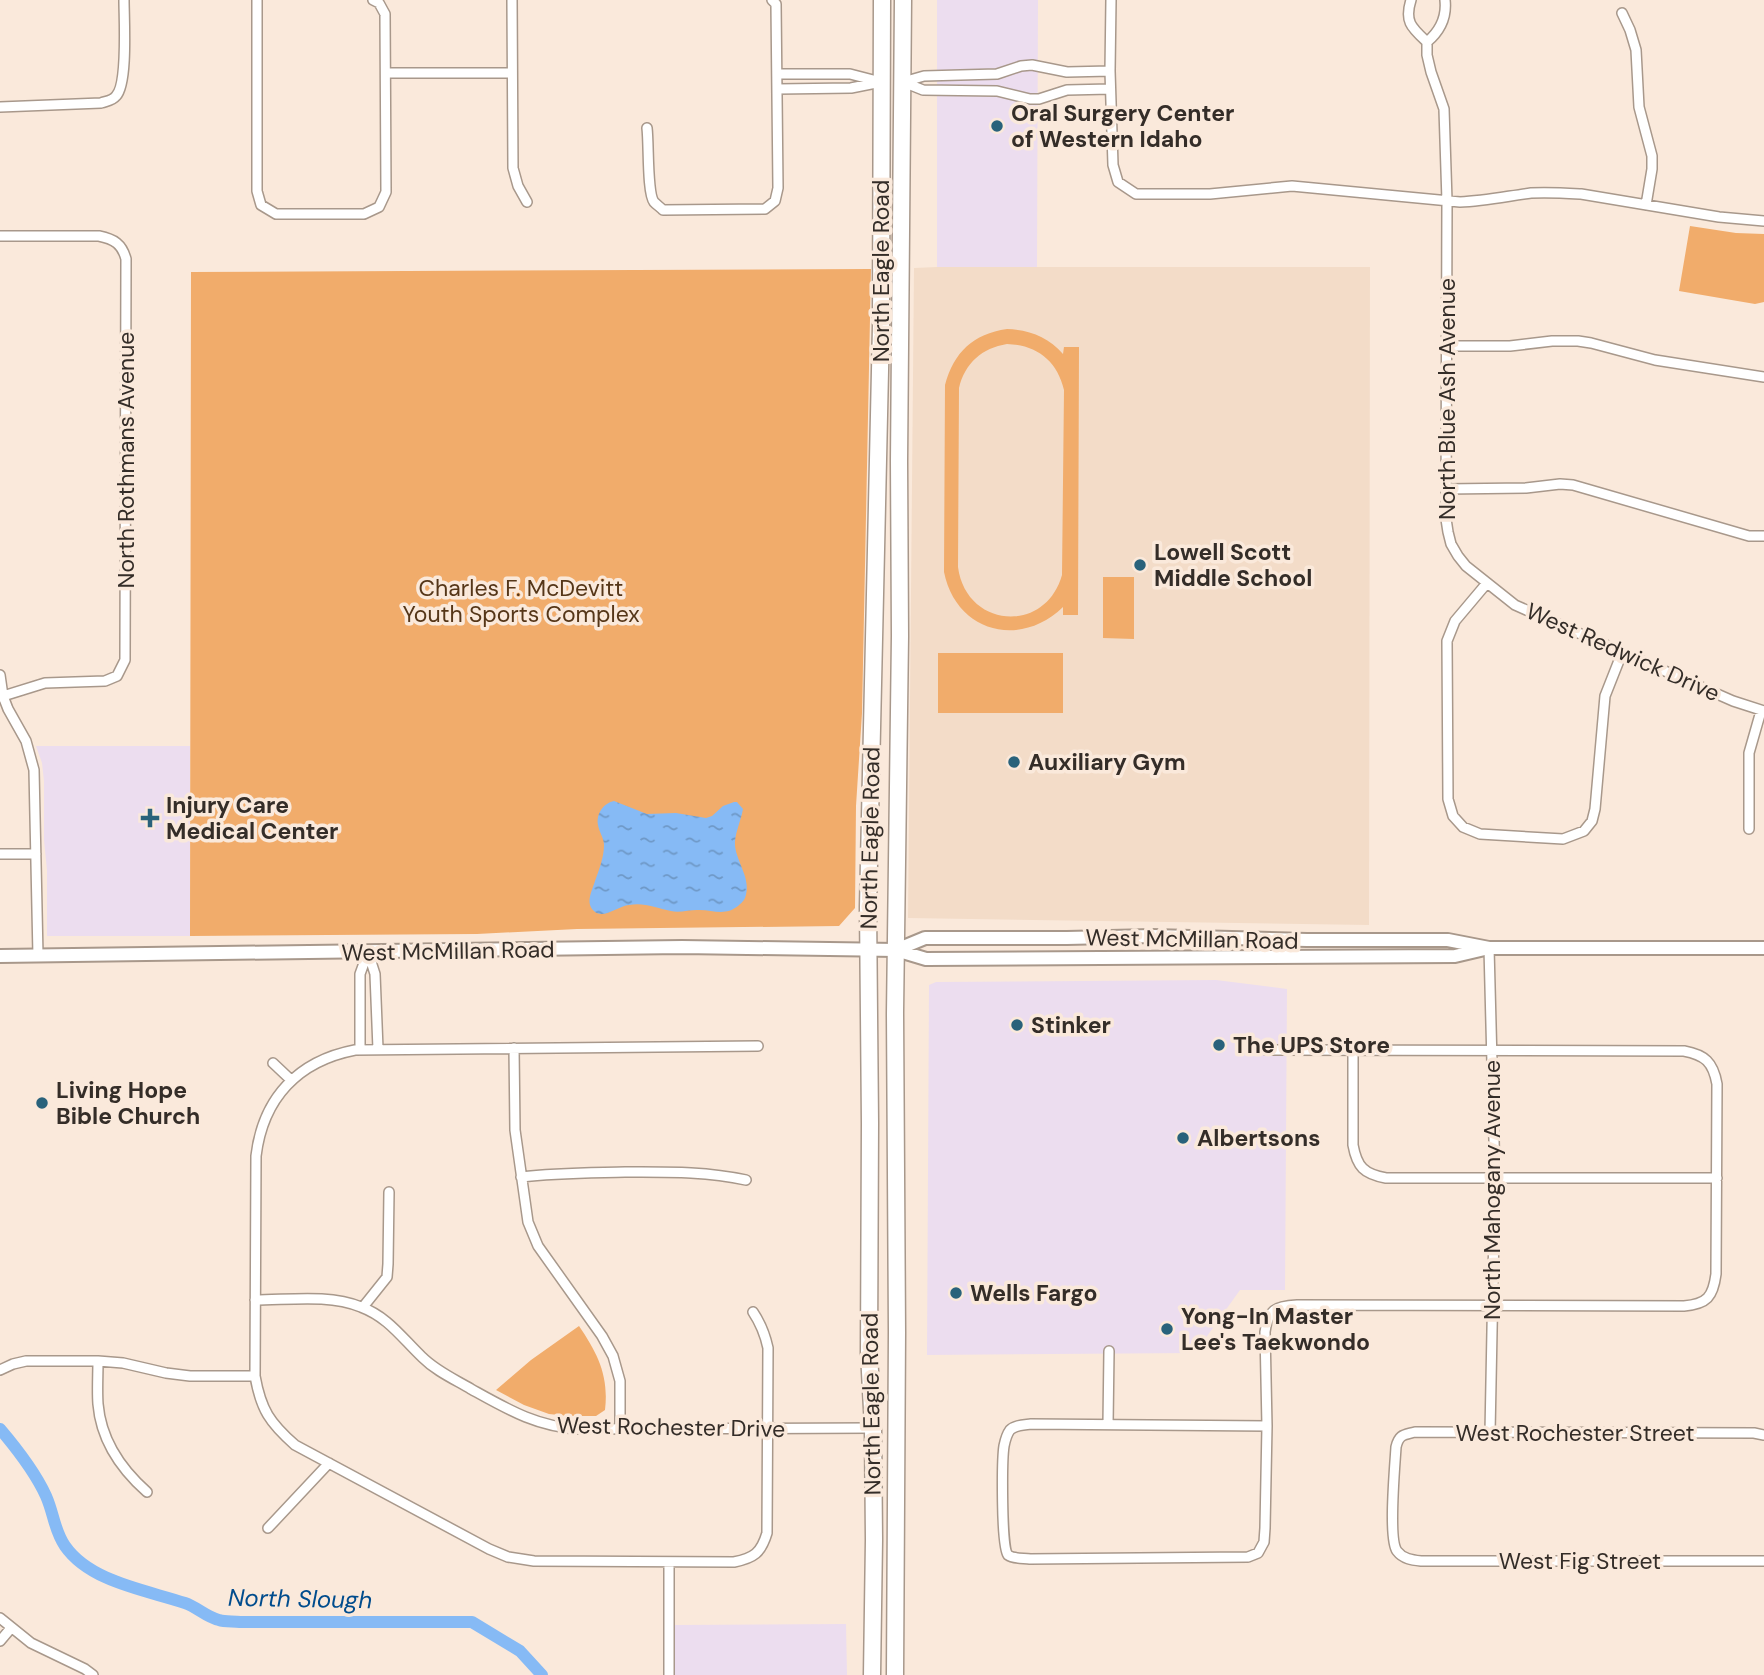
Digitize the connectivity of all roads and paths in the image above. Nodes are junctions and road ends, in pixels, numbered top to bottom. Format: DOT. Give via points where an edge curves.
graph roads {
  1 [pos="124,0"];
  2 [pos="257,0"];
  3 [pos="373,0"];
  4 [pos="512,0"];
  5 [pos="772,0"];
  6 [pos="882,0"];
  7 [pos="891,0"];
  8 [pos="903,0"];
  9 [pos="1111,0"];
  10 [pos="1411,0"];
  11 [pos="1445,0"];
  12 [pos="1622,13"];
  13 [pos="1427,43"];
  14 [pos="1110,71"];
  15 [pos="386,73"];
  16 [pos="512,73"];
  17 [pos="778,74"];
  18 [pos="881,82"];
  19 [pos="903,82"];
  20 [pos="778,89"];
  21 [pos="1110,89"];
  22 [pos="0,107"];
  23 [pos="647,128"];
  24 [pos="1447,201"];
  25 [pos="527,202"];
  26 [pos="1646,205"];
  27 [pos="1764,221"];
  28 [pos="902,230"];
  29 [pos="0,236"];
  30 [pos="1446,346"];
  31 [pos="1764,377"];
  32 [pos="1446,489"];
  33 [pos="1764,536"];
  34 [pos="1487,583"];
  35 [pos="1622,653"];
  36 [pos="0,675"];
  37 [pos="1,697"];
  38 [pos="1762,711"];
  39 [pos="1749,829"];
  40 [pos="0,854"];
  41 [pos="36,854"];
  42 [pos="1352,940"];
  43 [pos="1489,948"];
  44 [pos="1764,948"];
  45 [pos="869,950"];
  46 [pos="896,950"];
  47 [pos="368,952"];
  48 [pos="0,956"];
  49 [pos="38,956"];
  50 [pos="1448,956"];
  51 [pos="758,1045"];
  52 [pos="514,1048"];
  53 [pos="378,1049"];
  54 [pos="360,1050"];
  55 [pos="1266,1050"];
  56 [pos="1353,1051"];
  57 [pos="1493,1051"];
  58 [pos="273,1063"];
  59 [pos="291,1080"];
  60 [pos="521,1177"];
  61 [pos="1495,1178"];
  62 [pos="1717,1178"];
  63 [pos="746,1180"];
  64 [pos="388,1192"];
  65 [pos="256,1300"];
  66 [pos="1492,1305"];
  67 [pos="363,1307"];
  68 [pos="753,1312"];
  69 [pos="1109,1351"];
  70 [pos="98,1360"];
  71 [pos="0,1370"];
  72 [pos="255,1376"];
  73 [pos="1108,1424"];
  74 [pos="1267,1426"];
  75 [pos="873,1428"];
  76 [pos="620,1429"];
  77 [pos="768,1429"];
  78 [pos="1490,1433"];
  79 [pos="1759,1434"];
  80 [pos="329,1463"];
  81 [pos="147,1492"];
  82 [pos="268,1528"];
  83 [pos="1398,1554"];
  84 [pos="1764,1561"];
  85 [pos="669,1562"];
  86 [pos="0,1618"];
  87 [pos="11,1628"];
  88 [pos="0,1641"];
  89 [pos="873,1650"];
  90 [pos="93,1675"];
  91 [pos="668,1675"];
  92 [pos="872,1675"];
  93 [pos="885,1675"];
  94 [pos="895,1675"];
  1 -- 22 [label="street" via="124,80 117,96 101,103"];
  2 -- 15 [label="street" via="257,191 261,205 276,214 364,214 379,207 386,192"];
  3 -- 15 [label="street" via="385,14"];
  4 -- 16 [label="street"];
  5 -- 17 [label="street" via="776,4"];
  6 -- 18 [label="highway, North Eagle Road"];
  7 -- 19 [label="highway" via="892,62 897,79"];
  8 -- 19 [label="highway, North Eagle Road"];
  9 -- 14 [label="street"];
  10 -- 13 [label="street" via="1408,21"];
  11 -- 13 [label="street" via="1442,25"];
  12 -- 26 [label="street" via="1636,50 1639,107 1652,156"];
  13 -- 24 [label="street, North Blue Ash Avenue" via="1430,72 1444,109"];
  14 -- 19 [label="street" via="1067,72 1032,65 998,74 924,76"];
  14 -- 21 [label="street"];
  15 -- 16 [label="street"];
  16 -- 25 [label="street" via="513,168"];
  17 -- 18 [label="street" via="850,74"];
  17 -- 20 [label="street"];
  18 -- 20 [label="street" via="851,88"];
  18 -- 28 [label="highway" via="893,104 893,218"];
  18 -- 45 [label="highway, North Eagle Road"];
  19 -- 21 [label="street" via="923,90 997,91 1030,99 1066,90"];
  19 -- 28 [label="highway, North Eagle Road"];
  20 -- 23 [label="street" via="778,188 775,201 765,209 663,210 653,201 650,189"];
  21 -- 24 [label="street" via="1113,165 1118,182 1136,194 1210,194 1292,186"];
  24 -- 26 [label="street" via="1559,192"];
  24 -- 30 [label="street, North Blue Ash Avenue"];
  26 -- 27 [label="street"];
  28 -- 46 [label="highway, North Eagle Road"];
  29 -- 37 [label="street, North Rothmans Avenue" via="110,238 120,244 126,259 125,660 117,676 105,681 45,683"];
  30 -- 31 [label="street" via="1578,341 1667,362"];
  30 -- 32 [label="street, North Blue Ash Avenue"];
  32 -- 33 [label="street" via="1573,485 1749,536"];
  32 -- 34 [label="street, North Blue Ash Avenue" via="1451,544 1466,566"];
  34 -- 35 [label="street, West Redwick Drive" via="1515,605"];
  34 -- 35 [label="street" via="1455,621 1447,641 1448,799 1453,816 1463,827 1480,834 1563,839 1584,831 1595,809 1605,696"];
  35 -- 38 [label="street, West Redwick Drive"];
  36 -- 37 [label="street"];
  37 -- 41 [label="street" via="33,762"];
  38 -- 39 [label="street" via="1749,753"];
  40 -- 41 [label="street"];
  41 -- 49 [label="street"];
  42 -- 43 [label="main road, West McMillan Road" via="1448,940"];
  42 -- 46 [label="main road, West McMillan Road" via="925,938"];
  42 -- 50 [label="main road" via="1361,947 1420,949"];
  43 -- 44 [label="main road, West McMillan Road"];
  43 -- 50 [label="main road, West McMillan Road"];
  43 -- 57 [label="street, North Mahogany Avenue"];
  45 -- 46 [label="main road, West McMillan Road"];
  45 -- 47 [label="main road, West McMillan Road" via="682,947"];
  45 -- 75 [label="highway, North Eagle Road"];
  46 -- 50 [label="main road, West McMillan Road" via="926,959"];
  46 -- 94 [label="highway, North Eagle Road"];
  47 -- 49 [label="main road, West McMillan Road"];
  47 -- 53 [label="street" via="376,974"];
  47 -- 54 [label="street" via="360,974"];
  48 -- 49 [label="main road, West McMillan Road"];
  51 -- 52 [label="street"];
  52 -- 53 [label="street"];
  52 -- 60 [label="street"];
  53 -- 54 [label="street"];
  54 -- 59 [label="street" via="331,1056"];
  55 -- 56 [label="street"];
  56 -- 57 [label="street"];
  56 -- 61 [label="street" via="1353,1145 1363,1169 1386,1178"];
  57 -- 61 [label="street, North Mahogany Avenue"];
  57 -- 62 [label="street" via="1697,1054 1708,1061 1717,1084"];
  58 -- 59 [label="street"];
  59 -- 65 [label="street" via="271,1106 258,1143"];
  60 -- 63 [label="street" via="694,1172"];
  60 -- 76 [label="street" via="528,1222 538,1247 613,1356 620,1381"];
  61 -- 62 [label="street"];
  61 -- 66 [label="street, North Mahogany Avenue"];
  62 -- 66 [label="street" via="1716,1274 1707,1299 1697,1305"];
  64 -- 67 [label="street" via="387,1277"];
  65 -- 67 [label="street, West Rochester Drive" via="338,1301"];
  65 -- 72 [label="street"];
  66 -- 74 [label="street" via="1297,1304 1270,1312 1265,1332"];
  66 -- 78 [label="street, North Mahogany Avenue"];
  67 -- 76 [label="street, West Rochester Drive" via="392,1325 436,1369 514,1412 552,1426"];
  68 -- 77 [label="street" via="768,1348"];
  69 -- 73 [label="street"];
  70 -- 71 [label="street" via="26,1361"];
  70 -- 72 [label="street" via="190,1376"];
  70 -- 81 [label="street" via="102,1429 114,1454"];
  72 -- 80 [label="street" via="261,1403 277,1428 295,1445"];
  73 -- 74 [label="street"];
  73 -- 74 [label="street" via="1031,1424 1011,1429 1004,1453 1004,1541 1009,1555 1030,1559 1248,1557 1258,1553 1265,1528"];
  75 -- 77 [label="street, West Rochester Drive"];
  75 -- 89 [label="highway, North Eagle Road"];
  76 -- 77 [label="street, West Rochester Drive"];
  77 -- 85 [label="street" via="767,1533 760,1551 734,1562"];
  78 -- 79 [label="street, West Rochester Street"];
  78 -- 83 [label="street, West Rochester Street" via="1415,1432 1398,1439 1393,1530"];
  80 -- 82 [label="street"];
  80 -- 85 [label="street" via="508,1557 534,1562"];
  83 -- 84 [label="street, West Fig Street" via="1422,1561"];
  85 -- 91 [label="street"];
  86 -- 87 [label="street"];
  87 -- 88 [label="street"];
  87 -- 90 [label="street"];
  89 -- 92 [label="highway, North Eagle Road"];
  89 -- 93 [label="highway" via="885,1666"];
}
